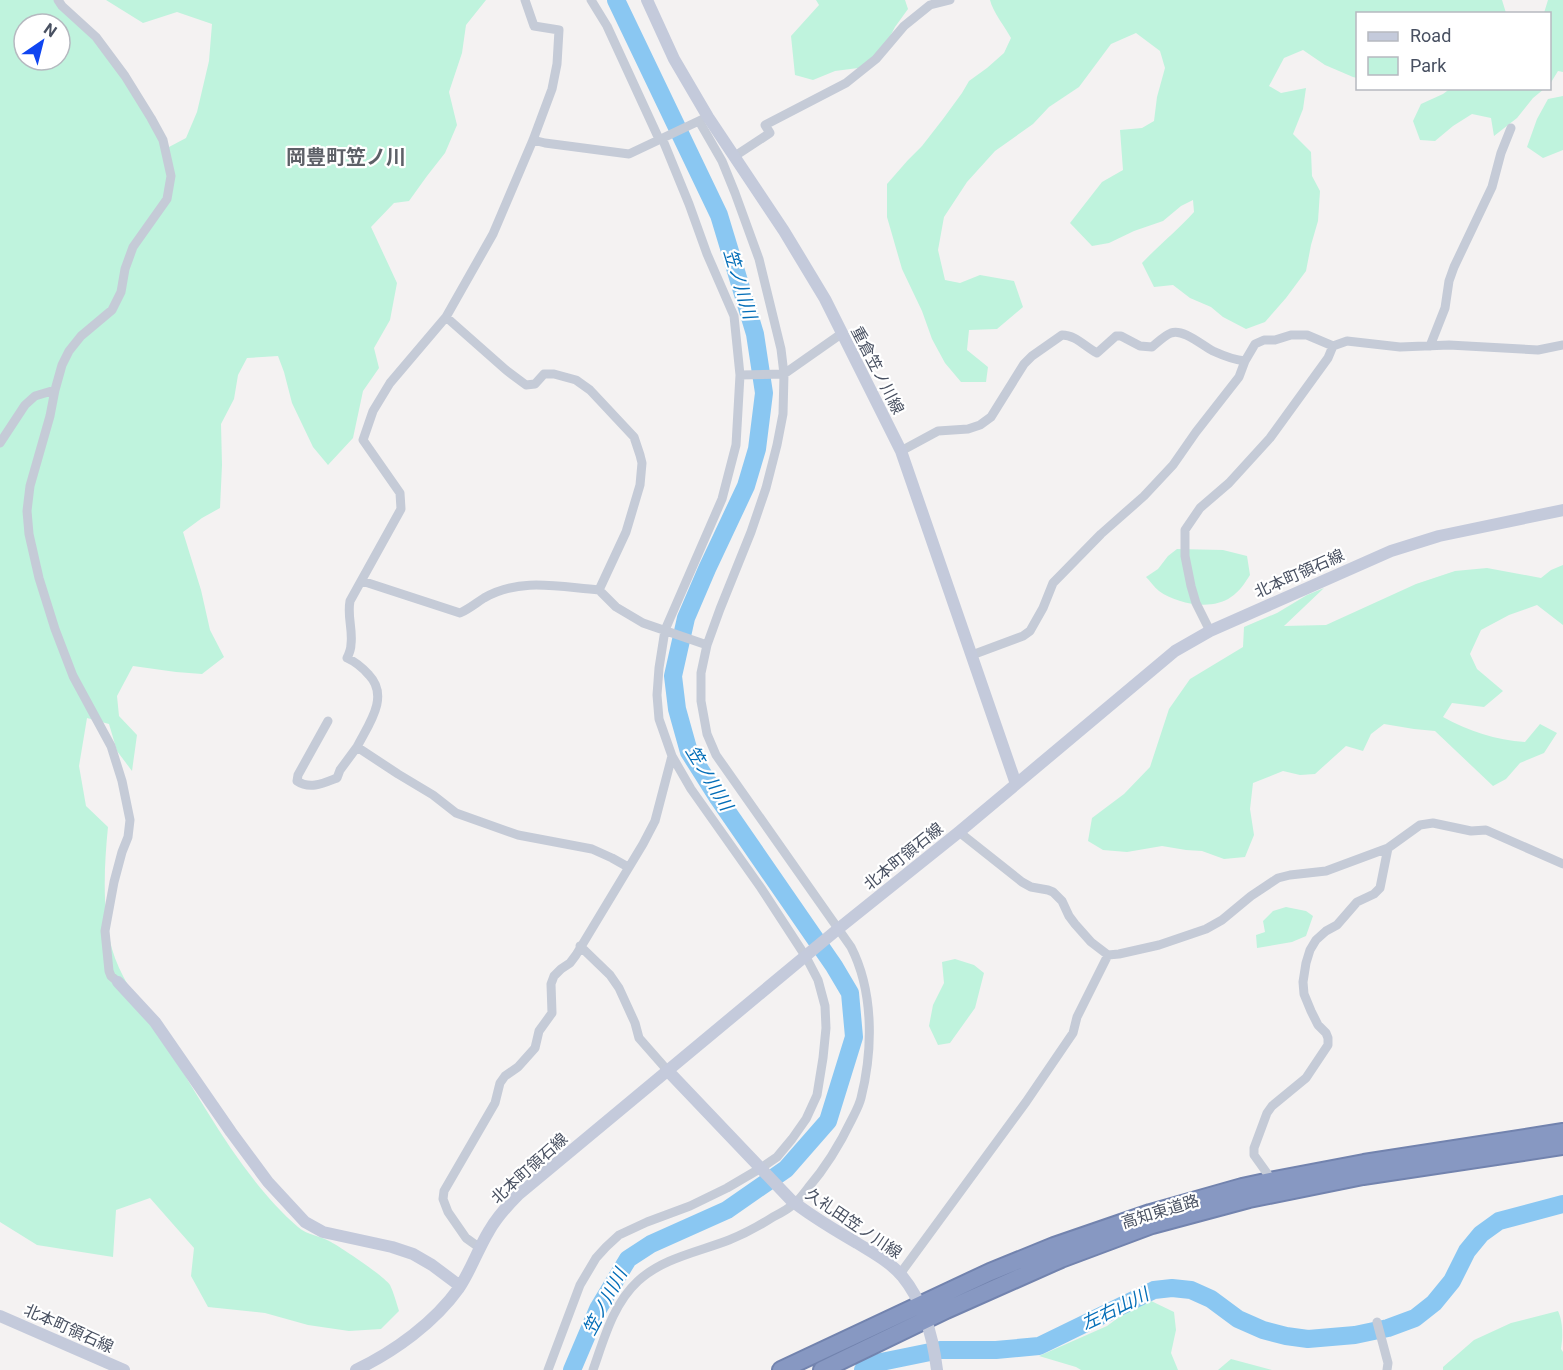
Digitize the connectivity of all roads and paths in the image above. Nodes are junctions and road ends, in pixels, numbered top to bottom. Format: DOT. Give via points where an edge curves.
graph roads {
  1 [pos="58,0"];
  2 [pos="525,0"];
  3 [pos="591,0"];
  4 [pos="647,0"];
  5 [pos="950,0"];
  6 [pos="700,120"];
  7 [pos="1511,129"];
  8 [pos="663,138"];
  9 [pos="533,140"];
  10 [pos="735,156"];
  11 [pos="446,317"];
  12 [pos="841,334"];
  13 [pos="1563,345"];
  14 [pos="1333,346"];
  15 [pos="1430,346"];
  16 [pos="1245,361"];
  17 [pos="782,374"];
  18 [pos="742,375"];
  19 [pos="55,390"];
  20 [pos="0,442"];
  21 [pos="901,451"];
  22 [pos="1563,510"];
  23 [pos="362,581"];
  24 [pos="599,590"];
  25 [pos="669,631"];
  26 [pos="1210,631"];
  27 [pos="705,645"];
  28 [pos="972,655"];
  29 [pos="328,721"];
  30 [pos="357,747"];
  31 [pos="672,756"];
  32 [pos="1016,784"];
  33 [pos="959,832"];
  34 [pos="1388,848"];
  35 [pos="1563,864"];
  36 [pos="628,867"];
  37 [pos="838,930"];
  38 [pos="580,946"];
  39 [pos="1108,955"];
  40 [pos="807,956"];
  41 [pos="118,982"];
  42 [pos="668,1071"];
  43 [pos="1563,1132"];
  44 [pos="1563,1146"];
  45 [pos="762,1170"];
  46 [pos="1270,1181"];
  47 [pos="793,1202"];
  48 [pos="480,1248"];
  49 [pos="900,1275"];
  50 [pos="460,1286"];
  51 [pos="923,1313"];
  52 [pos="0,1316"];
  53 [pos="1378,1327"];
  54 [pos="937,1365"];
  55 [pos="124,1370"];
  56 [pos="356,1370"];
  57 [pos="548,1370"];
  58 [pos="593,1370"];
  59 [pos="781,1370"];
  60 [pos="822,1370"];
  61 [pos="1387,1370"];
  1 -- 19 [label="street" via="96,37 125,76 163,140 171,176 166,199 133,248 112,310 69,351"];
  2 -- 9 [label="street" via="534,26 559,30 552,89"];
  3 -- 8 [label="street" via="608,26"];
  4 -- 6 [label="main road, 重倉笠ノ川線"];
  5 -- 10 [label="street" via="930,5 846,83 765,125 770,133"];
  6 -- 8 [label="street"];
  6 -- 10 [label="main road, 重倉笠ノ川線"];
  6 -- 17 [label="street" via="722,161 759,259 781,349"];
  7 -- 15 [label="street" via="1492,187 1454,267 1445,309"];
  8 -- 9 [label="street" via="629,154"];
  8 -- 18 [label="street" via="734,316"];
  9 -- 11 [label="street" via="493,234"];
  10 -- 12 [label="main road, 重倉笠ノ川線" via="790,240"];
  11 -- 23 [label="street" via="390,383 373,411 363,440 400,493 401,509"];
  11 -- 24 [label="street" via="526,385 535,384 544,374 576,380 634,437 642,463 640,486 626,532"];
  12 -- 17 [label="street"];
  12 -- 21 [label="main road, 重倉笠ノ川線"];
  13 -- 15 [label="street" via="1539,350"];
  14 -- 15 [label="street" via="1347,341"];
  14 -- 16 [label="street" via="1307,335 1291,335 1255,344"];
  14 -- 26 [label="street" via="1270,438 1200,508 1185,530 1191,586"];
  16 -- 21 [label="street" via="1211,350 1181,333 1171,333 1152,347 1116,336 1097,353 1062,335 1024,364 990,417 980,425 938,431"];
  16 -- 28 [label="street" via="1239,377 1173,465 1053,583 1030,631"];
  17 -- 18 [label="street"];
  17 -- 27 [label="street" via="783,414 766,488"];
  18 -- 25 [label="street" via="736,445 722,499"];
  19 -- 20 [label="street" via="35,396 25,405"];
  19 -- 41 [label="street" via="30,486 29,534 55,629 78,686 111,746 123,781 130,820 128,837 105,931 109,971"];
  21 -- 28 [label="main road, 重倉笠ノ川線"];
  22 -- 26 [label="main road, 北本町領石線" via="1439,536 1391,551"];
  23 -- 24 [label="street" via="460,613 485,597 532,584"];
  23 -- 30 [label="street" via="348,611 351,646 347,658 377,683 379,694"];
  24 -- 25 [label="street" via="615,607 643,623"];
  25 -- 27 [label="street"];
  25 -- 31 [label="street" via="659,668 657,695 659,719"];
  26 -- 32 [label="main road, 北本町領石線" via="1174,651"];
  27 -- 37 [label="street" via="700,701 716,755"];
  28 -- 32 [label="main road, 重倉笠ノ川線"];
  29 -- 30 [label="street" via="297,781 309,786 337,778"];
  30 -- 36 [label="street" via="456,813 518,835 592,849"];
  31 -- 36 [label="street" via="655,821"];
  31 -- 40 [label="street"];
  32 -- 33 [label="main road, 北本町領石線"];
  33 -- 37 [label="main road, 北本町領石線"];
  33 -- 39 [label="street" via="1022,882 1053,892 1075,924"];
  34 -- 35 [label="street" via="1420,825 1433,824 1486,830"];
  34 -- 39 [label="street" via="1326,871 1278,878 1206,928 1159,945"];
  34 -- 46 [label="street" via="1380,888 1357,902 1310,950 1304,994 1318,1025 1326,1033 1328,1045 1306,1078 1267,1113 1254,1155"];
  36 -- 38 [label="street"];
  37 -- 40 [label="main road, 北本町領石線"];
  37 -- 47 [label="street" via="857,958 866,991 868,1060 860,1101 844,1136 822,1172"];
  38 -- 42 [label="street" via="610,975 639,1038"];
  38 -- 48 [label="street" via="570,963 554,976 552,1013 539,1031 535,1048 501,1083 495,1103 444,1191 448,1212 466,1238"];
  39 -- 49 [label="street" via="1073,1033"];
  40 -- 42 [label="main road, 北本町領石線"];
  40 -- 45 [label="street" via="825,1006 824,1058 817,1095 792,1139"];
  41 -- 50 [label="main road" via="155,1022 268,1182 305,1222 323,1232 413,1254"];
  42 -- 45 [label="main road, 久礼田笠ノ川線"];
  42 -- 48 [label="main road, 北本町領石線" via="518,1195 503,1210"];
  43 -- 46 [label="highway, 高知東道路"];
  44 -- 51 [label="highway, 高知東道路" via="1363,1176 1249,1199 1152,1225 946,1310"];
  45 -- 47 [label="main road, 久礼田笠ノ川線"];
  45 -- 57 [label="street" via="619,1235 606,1247 580,1285"];
  46 -- 51 [label="highway, 高知東道路" via="1150,1213 1054,1246 990,1272"];
  47 -- 49 [label="main road, 久礼田笠ノ川線" via="872,1252"];
  47 -- 58 [label="street" via="730,1240 691,1252 640,1279 619,1306"];
  48 -- 50 [label="main road, 北本町領石線"];
  49 -- 51 [label="main road, 久礼田笠ノ川線"];
  50 -- 56 [label="main road, 北本町領石線" via="424,1326"];
  51 -- 54 [label="main road, 久礼田笠ノ川線"];
  51 -- 59 [label="highway, 高知東道路" via="845,1339"];
  51 -- 60 [label="highway, 高知東道路"];
  52 -- 55 [label="main road, 北本町領石線"];
  53 -- 61 [label="street"];
}
